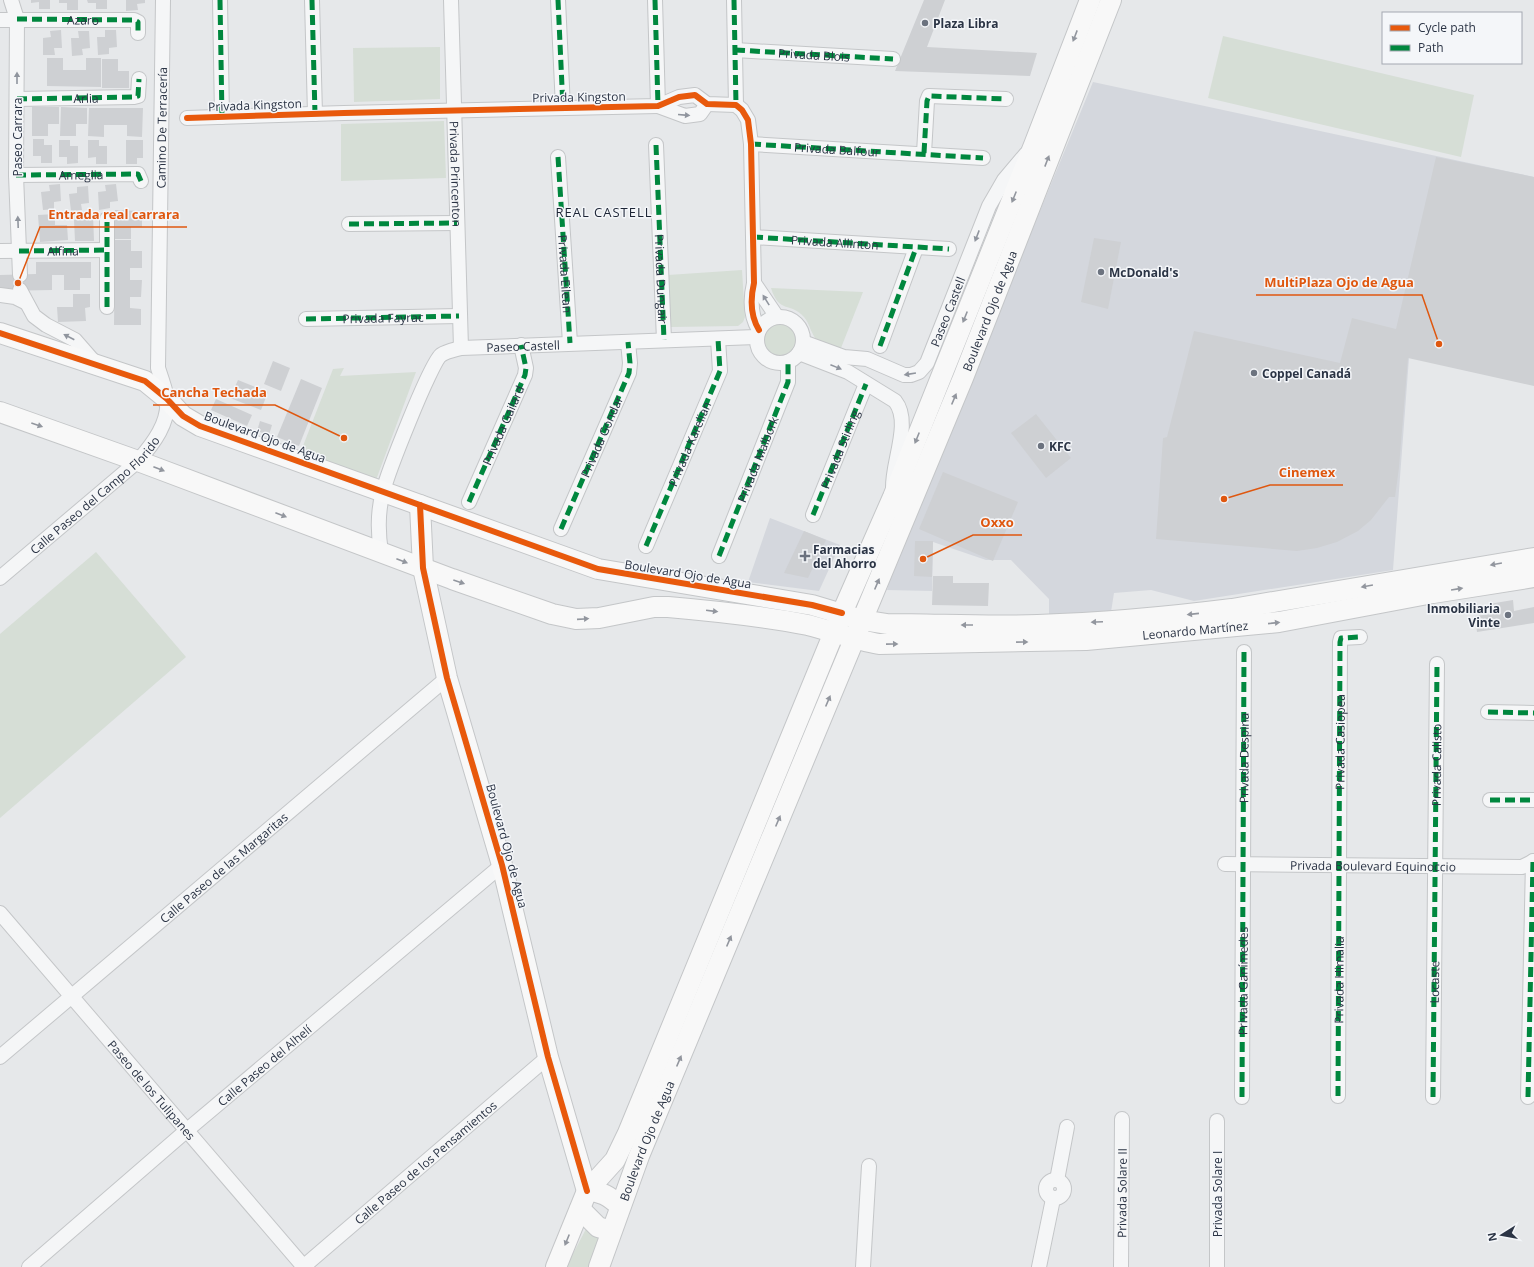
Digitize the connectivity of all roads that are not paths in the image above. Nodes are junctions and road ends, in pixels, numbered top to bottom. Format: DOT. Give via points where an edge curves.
graph roads {
  1 [pos="11,0"];
  2 [pos="163,0"];
  3 [pos="220,0"];
  4 [pos="312,0"];
  5 [pos="451,0"];
  6 [pos="558,0"];
  7 [pos="655,0"];
  8 [pos="734,0"];
  9 [pos="1090,0"];
  10 [pos="1111,0"];
  11 [pos="17,19"];
  12 [pos="0,20"];
  13 [pos="138,34"];
  14 [pos="735,50"];
  15 [pos="893,59"];
  16 [pos="139,79"];
  17 [pos="17,99"];
  18 [pos="1006,99"];
  19 [pos="707,104"];
  20 [pos="736,105"];
  21 [pos="658,106"];
  22 [pos="562,108"];
  23 [pos="455,111"];
  24 [pos="315,114"];
  25 [pos="222,117"];
  26 [pos="188,118"];
  27 [pos="751,144"];
  28 [pos="656,145"];
  29 [pos="1034,145"];
  30 [pos="924,153"];
  31 [pos="558,157"];
  32 [pos="984,158"];
  33 [pos="16,175"];
  34 [pos="141,181"];
  35 [pos="107,219"];
  36 [pos="457,223"];
  37 [pos="349,224"];
  38 [pos="753,237"];
  39 [pos="916,248"];
  40 [pos="949,249"];
  41 [pos="107,250"];
  42 [pos="0,251"];
  43 [pos="19,251"];
  44 [pos="20,275"];
  45 [pos="754,283"];
  46 [pos="0,296"];
  47 [pos="107,308"];
  48 [pos="460,316"];
  49 [pos="777,317"];
  50 [pos="306,319"];
  51 [pos="0,333"];
  52 [pos="758,333"];
  53 [pos="718,339"];
  54 [pos="664,340"];
  55 [pos="628,342"];
  56 [pos="570,343"];
  57 [pos="521,345"];
  58 [pos="880,346"];
  59 [pos="461,348"];
  60 [pos="801,348"];
  61 [pos="788,362"];
  62 [pos="96,364"];
  63 [pos="866,384"];
  64 [pos="167,399"];
  65 [pos="0,412"];
  66 [pos="138,461"];
  67 [pos="382,492"];
  68 [pos="893,497"];
  69 [pos="469,502"];
  70 [pos="420,505"];
  71 [pos="813,515"];
  72 [pos="561,529"];
  73 [pos="646,546"];
  74 [pos="381,552"];
  75 [pos="719,556"];
  76 [pos="1534,558"];
  77 [pos="423,568"];
  78 [pos="1534,577"];
  79 [pos="0,578"];
  80 [pos="1431,585"];
  81 [pos="842,613"];
  82 [pos="1136,619"];
  83 [pos="862,620"];
  84 [pos="835,632"];
  85 [pos="1159,634"];
  86 [pos="1360,637"];
  87 [pos="1110,638"];
  88 [pos="854,639"];
  89 [pos="1244,652"];
  90 [pos="1437,664"];
  91 [pos="447,678"];
  92 [pos="1488,712"];
  93 [pos="1534,713"];
  94 [pos="1490,800"];
  95 [pos="1534,800"];
  96 [pos="1225,864"];
  97 [pos="1244,864"];
  98 [pos="502,865"];
  99 [pos="1338,865"];
  100 [pos="1435,866"];
  101 [pos="1531,867"];
  102 [pos="0,913"];
  103 [pos="71,995"];
  104 [pos="0,1057"];
  105 [pos="548,1057"];
  106 [pos="1338,1096"];
  107 [pos="1242,1097"];
  108 [pos="1433,1097"];
  109 [pos="1528,1097"];
  110 [pos="1122,1119"];
  111 [pos="1218,1121"];
  112 [pos="1067,1127"];
  113 [pos="186,1131"];
  114 [pos="869,1166"];
  115 [pos="583,1200"];
  116 [pos="620,1206"];
  117 [pos="611,1231"];
  118 [pos="29,1267"];
  119 [pos="303,1267"];
  120 [pos="556,1267"];
  121 [pos="599,1267"];
  122 [pos="863,1267"];
  123 [pos="1039,1267"];
  124 [pos="1121,1267"];
  125 [pos="1217,1267"];
  1 -- 11 [label="street, Paseo Carrara"];
  2 -- 64 [label="street, Camino De Terracería" via="158,368"];
  3 -- 25 [label="street"];
  4 -- 24 [label="street"];
  5 -- 23 [label="street, Privada Princenton"];
  6 -- 22 [label="street"];
  7 -- 21 [label="street"];
  8 -- 14 [label="street"];
  9 -- 29 [label="main road, Boulevard Ojo de Agua, one-way"];
  83 -- 10 [label="main road, Boulevard Ojo de Agua, one-way" via="962,378"];
  11 -- 12 [label="street"];
  11 -- 13 [label="street, Azaro" via="134,20 138,22"];
  17 -- 11 [label="street, Paseo Carrara, one-way"];
  14 -- 15 [label="street, Privada Blois"];
  14 -- 20 [label="street"];
  16 -- 17 [label="street, Arlia" via="140,93 134,97"];
  17 -- 33 [label="street, Paseo Carrara"];
  18 -- 30 [label="street" via="930,96"];
  19 -- 20 [label="street, Privada Kingston"];
  19 -- 21 [label="street, Privada Kingston" via="695,96 679,97"];
  21 -- 19 [label="street, Privada Kingston, one-way" via="685,116 700,114"];
  20 -- 27 [label="street" via="748,120"];
  21 -- 22 [label="street, Privada Kingston"];
  22 -- 23 [label="street, Privada Kingston"];
  23 -- 24 [label="street, Privada Kingston"];
  23 -- 36 [label="street, Privada Princenton"];
  24 -- 25 [label="street, Privada Kingston"];
  25 -- 26 [label="street, Privada Kingston"];
  27 -- 30 [label="street, Privada Balfour"];
  27 -- 38 [label="street"];
  28 -- 54 [label="street, Privada Dungair"];
  29 -- 60 [label="street, Paseo Castell, one-way" via="1004,180 989,206 927,363 919,372 904,375 867,359"];
  29 -- 68 [label="main road, Boulevard Ojo de Agua, one-way"];
  30 -- 32 [label="street, Privada Balfour"];
  31 -- 56 [label="street, Privada Eilean"];
  33 -- 34 [label="street, Ameglia" via="138,174"];
  43 -- 33 [label="street, Paseo Carrara, one-way"];
  35 -- 41 [label="street"];
  36 -- 37 [label="street"];
  36 -- 48 [label="street, Privada Princenton"];
  38 -- 39 [label="street, Privada Allinton"];
  38 -- 45 [label="street"];
  39 -- 40 [label="street, Privada Allinton"];
  39 -- 58 [label="street"];
  41 -- 43 [label="street, Alfina"];
  41 -- 47 [label="street"];
  42 -- 43 [label="street, Alfina"];
  43 -- 44 [label="street, Paseo Carrara"];
  49 -- 45 [label="street, one-way"];
  45 -- 52 [label="street" via="752,313"];
  62 -- 46 [label="street, one-way" via="75,340 46,326 34,316 23,296"];
  48 -- 50 [label="street, Privada Fayrac"];
  48 -- 59 [label="street, Privada Princenton"];
  49 -- 52 [label="street" via="764,323"];
  49 -- 60 [label="street" via="794,322 802,334"];
  51 -- 62 [label="main road, Boulevard Ojo de Agua"];
  52 -- 53 [label="street, Paseo Castell"];
  52 -- 61 [label="street" via="760,353 765,359 772,363"];
  53 -- 54 [label="street, Paseo Castell"];
  53 -- 73 [label="street, Privada Karelian" via="720,371"];
  54 -- 55 [label="street, Paseo Castell"];
  55 -- 56 [label="street, Paseo Castell"];
  55 -- 72 [label="street, Privada Gondar" via="629,373"];
  56 -- 57 [label="street, Paseo Castell"];
  57 -- 59 [label="street, Paseo Castell"];
  57 -- 69 [label="street, Privada Gailard" via="525,375"];
  59 -- 67 [label="street, Paseo Castell" via="441,355 434,362"];
  60 -- 61 [label="street"];
  60 -- 63 [label="street, one-way"];
  61 -- 75 [label="street, Privada Malbork" via="788,382"];
  62 -- 64 [label="main road, Boulevard Ojo de Agua" via="145,381"];
  63 -- 68 [label="street" via="895,401 900,407 902,425 892,474"];
  63 -- 71 [label="street, Privada Stirling"];
  64 -- 66 [label="street, Calle Paseo del Campo Florido" via="164,421 154,443"];
  64 -- 67 [label="main road, Boulevard Ojo de Agua" via="183,416 200,426"];
  65 -- 66 [label="main road, one-way"];
  66 -- 74 [label="main road, one-way"];
  66 -- 79 [label="street, Calle Paseo del Campo Florido"];
  67 -- 70 [label="main road, Boulevard Ojo de Agua"];
  67 -- 74 [label="street, Paseo Castell" via="379,525"];
  68 -- 81 [label="main road, Boulevard Ojo de Agua"];
  70 -- 77 [label="main road, Boulevard Ojo de Agua"];
  70 -- 81 [label="main road, Boulevard Ojo de Agua" via="598,569 812,605"];
  74 -- 77 [label="main road, one-way"];
  76 -- 80 [label="main road, Leonardo Martínez, one-way"];
  77 -- 84 [label="main road, one-way" via="552,614 576,619 668,607 800,624"];
  77 -- 91 [label="main road, Boulevard Ojo de Agua"];
  80 -- 78 [label="main road, Leonardo Martínez, one-way"];
  80 -- 82 [label="main road, Leonardo Martínez, one-way"];
  85 -- 80 [label="main road, Leonardo Martínez, one-way" via="1279,622"];
  81 -- 83 [label="main road, Boulevard Ojo de Agua"];
  81 -- 84 [label="main road, Boulevard Ojo de Agua"];
  82 -- 83 [label="main road, Leonardo Martínez, one-way" via="1038,625 887,624"];
  82 -- 85 [label="main road"];
  82 -- 87 [label="main road"];
  83 -- 88 [label="main road, Boulevard Ojo de Agua"];
  84 -- 88 [label="main road"];
  84 -- 115 [label="main road, Boulevard Ojo de Agua" via="628,1133 615,1160"];
  85 -- 87 [label="main road, Leonardo Martínez"];
  86 -- 99 [label="street, Privada Casiopea" via="1344,637 1340,642"];
  88 -- 87 [label="main road, Leonardo Martínez, one-way" via="879,644 1040,642"];
  116 -- 88 [label="main road, Boulevard Ojo de Agua, one-way"];
  89 -- 97 [label="street, Privada Despina"];
  90 -- 100 [label="street, Privada Calisto"];
  91 -- 98 [label="main road, Boulevard Ojo de Agua"];
  91 -- 103 [label="street, Calle Paseo de las Margaritas"];
  92 -- 93 [label="street"];
  94 -- 95 [label="street"];
  96 -- 97 [label="street, Privada Boulevard Equinoccio"];
  97 -- 99 [label="street, Privada Boulevard Equinoccio"];
  97 -- 107 [label="street, Privada Ganímedes"];
  98 -- 105 [label="main road, Boulevard Ojo de Agua"];
  98 -- 113 [label="street, Calle Paseo del Alhelí"];
  99 -- 100 [label="street, Privada Boulevard Equinoccio"];
  99 -- 106 [label="street, Privada Himalia"];
  100 -- 101 [label="street, Privada Boulevard Equinoccio"];
  100 -- 108 [label="street, Locaste"];
  101 -- 109 [label="street"];
  102 -- 103 [label="street, Paseo de los Tulipanes"];
  103 -- 104 [label="street, Calle Paseo de las Margaritas"];
  103 -- 113 [label="street, Paseo de los Tulipanes"];
  105 -- 115 [label="main road, Boulevard Ojo de Agua"];
  105 -- 119 [label="street, Calle Paseo de los Pensamientos"];
  110 -- 124 [label="street, Privada Solare II"];
  111 -- 125 [label="street, Privada Solare I"];
  112 -- 123 [label="street" via="1057,1180 1050,1181 1046,1187 1047,1194 1053,1199"];
  113 -- 118 [label="street, Calle Paseo del Alhelí"];
  113 -- 119 [label="street, Paseo de los Tulipanes"];
  114 -- 122 [label="street"];
  115 -- 116 [label="main road" via="598,1191"];
  115 -- 117 [label="main road" via="598,1227"];
  115 -- 120 [label="main road, Boulevard Ojo de Agua, one-way"];
  116 -- 117 [label="main road, Boulevard Ojo de Agua"];
  117 -- 121 [label="main road, Boulevard Ojo de Agua"];
}
